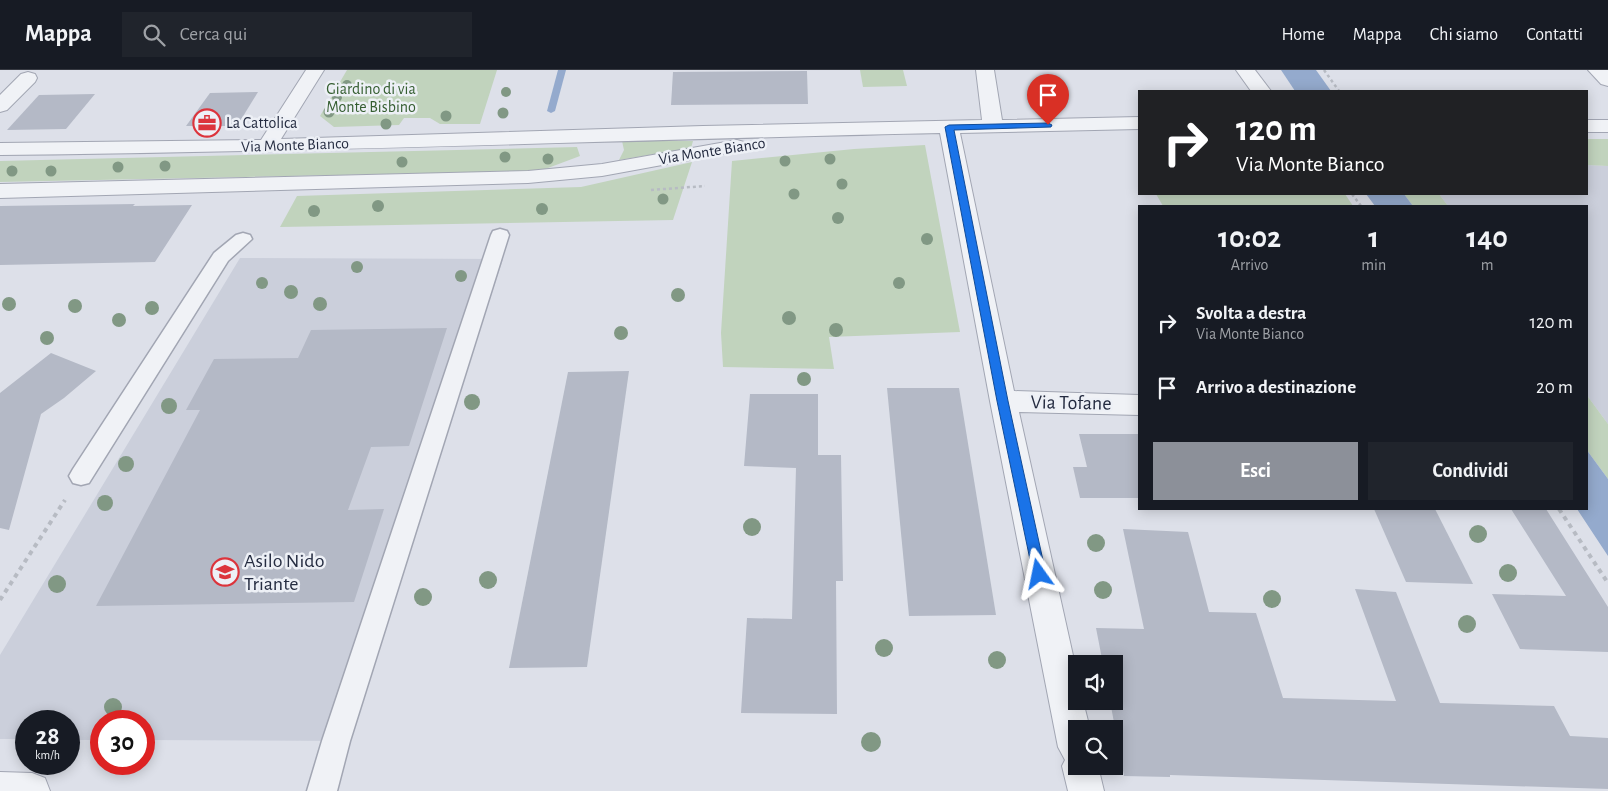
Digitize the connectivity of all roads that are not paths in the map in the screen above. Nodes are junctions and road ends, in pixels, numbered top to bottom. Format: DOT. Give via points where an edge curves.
graph roads {
  1 [pos="315,70"];
  2 [pos="985,70"];
  3 [pos="1246,70"];
  4 [pos="1597,70"];
  5 [pos="28,78"];
  6 [pos="1608,80"];
  7 [pos="1260,90"];
  8 [pos="0,106"];
  9 [pos="1138,123"];
  10 [pos="993,126"];
  11 [pos="1588,126"];
  12 [pos="1608,126"];
  13 [pos="949,127"];
  14 [pos="860,130"];
  15 [pos="590,136"];
  16 [pos="267,146"];
  17 [pos="0,149"];
  18 [pos="565,175"];
  19 [pos="0,191"];
  20 [pos="500,235"];
  21 [pos="243,239"];
  22 [pos="1003,401"];
  23 [pos="1138,405"];
  24 [pos="81,476"];
  25 [pos="1070,720"];
  26 [pos="1082,775"];
  27 [pos="0,790"];
  28 [pos="32,791"];
  29 [pos="322,791"];
  30 [pos="1086,791"];
  1 -- 16 [label="street"];
  2 -- 10 [label="street"];
  3 -- 7 [label="street"];
  4 -- 6 [label="street"];
  5 -- 8 [label="street"];
  9 -- 10 [label="street, Via Monte Bianco"];
  10 -- 13 [label="street, Via Monte Bianco"];
  11 -- 12 [label="street"];
  13 -- 14 [label="street, Via Monte Bianco"];
  13 -- 22 [label="street"];
  14 -- 15 [label="street, Via Monte Bianco"];
  14 -- 18 [label="street, Via Monte Bianco" via="712,149"];
  15 -- 16 [label="street, Via Monte Bianco"];
  15 -- 18 [label="street, Via Monte Bianco" via="600,142 602,152 599,157 586,168"];
  16 -- 17 [label="street, Via Monte Bianco"];
  18 -- 19 [label="street, Via Monte Bianco"];
  20 -- 29 [label="lane"];
  21 -- 24 [label="lane" via="221,257"];
  22 -- 23 [label="street, Via Tofane"];
  22 -- 25 [label="street"];
  26 -- 30 [label="street"];
  27 -- 28 [label="street"];
}
